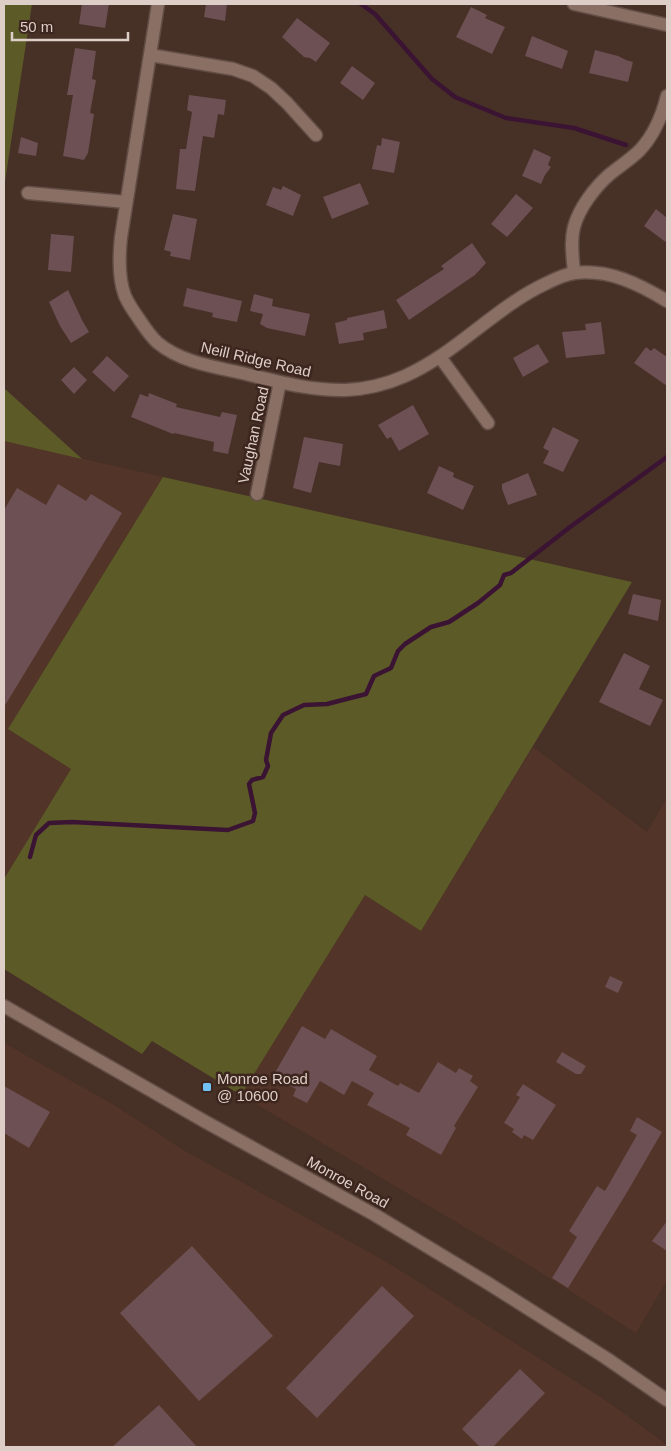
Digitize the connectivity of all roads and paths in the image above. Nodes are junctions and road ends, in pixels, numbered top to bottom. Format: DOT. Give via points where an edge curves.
graph roads {
  1 [pos="158,4"];
  2 [pos="574,4"];
  3 [pos="667,25"];
  4 [pos="150,55"];
  5 [pos="667,96"];
  6 [pos="316,135"];
  7 [pos="28,193"];
  8 [pos="126,202"];
  9 [pos="574,273"];
  10 [pos="667,301"];
  11 [pos="440,357"];
  12 [pos="280,382"];
  13 [pos="488,423"];
  14 [pos="257,494"];
  15 [pos="4,1006"];
  16 [pos="667,1400"];
  1 -- 4 [label="street, Neill Ridge Road"];
  2 -- 3 [label="street"];
  4 -- 6 [label="street" via="233,68 253,76 271,88"];
  4 -- 8 [label="street, Neill Ridge Road"];
  5 -- 9 [label="street" via="648,141 601,182 577,217 572,244"];
  7 -- 8 [label="street"];
  8 -- 12 [label="street, Neill Ridge Road" via="120,271 129,304 148,333 184,359"];
  9 -- 10 [label="street, Neill Ridge Road" via="600,274 635,282"];
  9 -- 11 [label="street, Neill Ridge Road" via="551,281 518,300"];
  11 -- 12 [label="street, Neill Ridge Road" via="404,377 364,388 327,390"];
  11 -- 13 [label="street"];
  12 -- 14 [label="street, Vaughan Road"];
  15 -- 16 [label="street, Monroe Road" via="375,1215 606,1358"];
}
